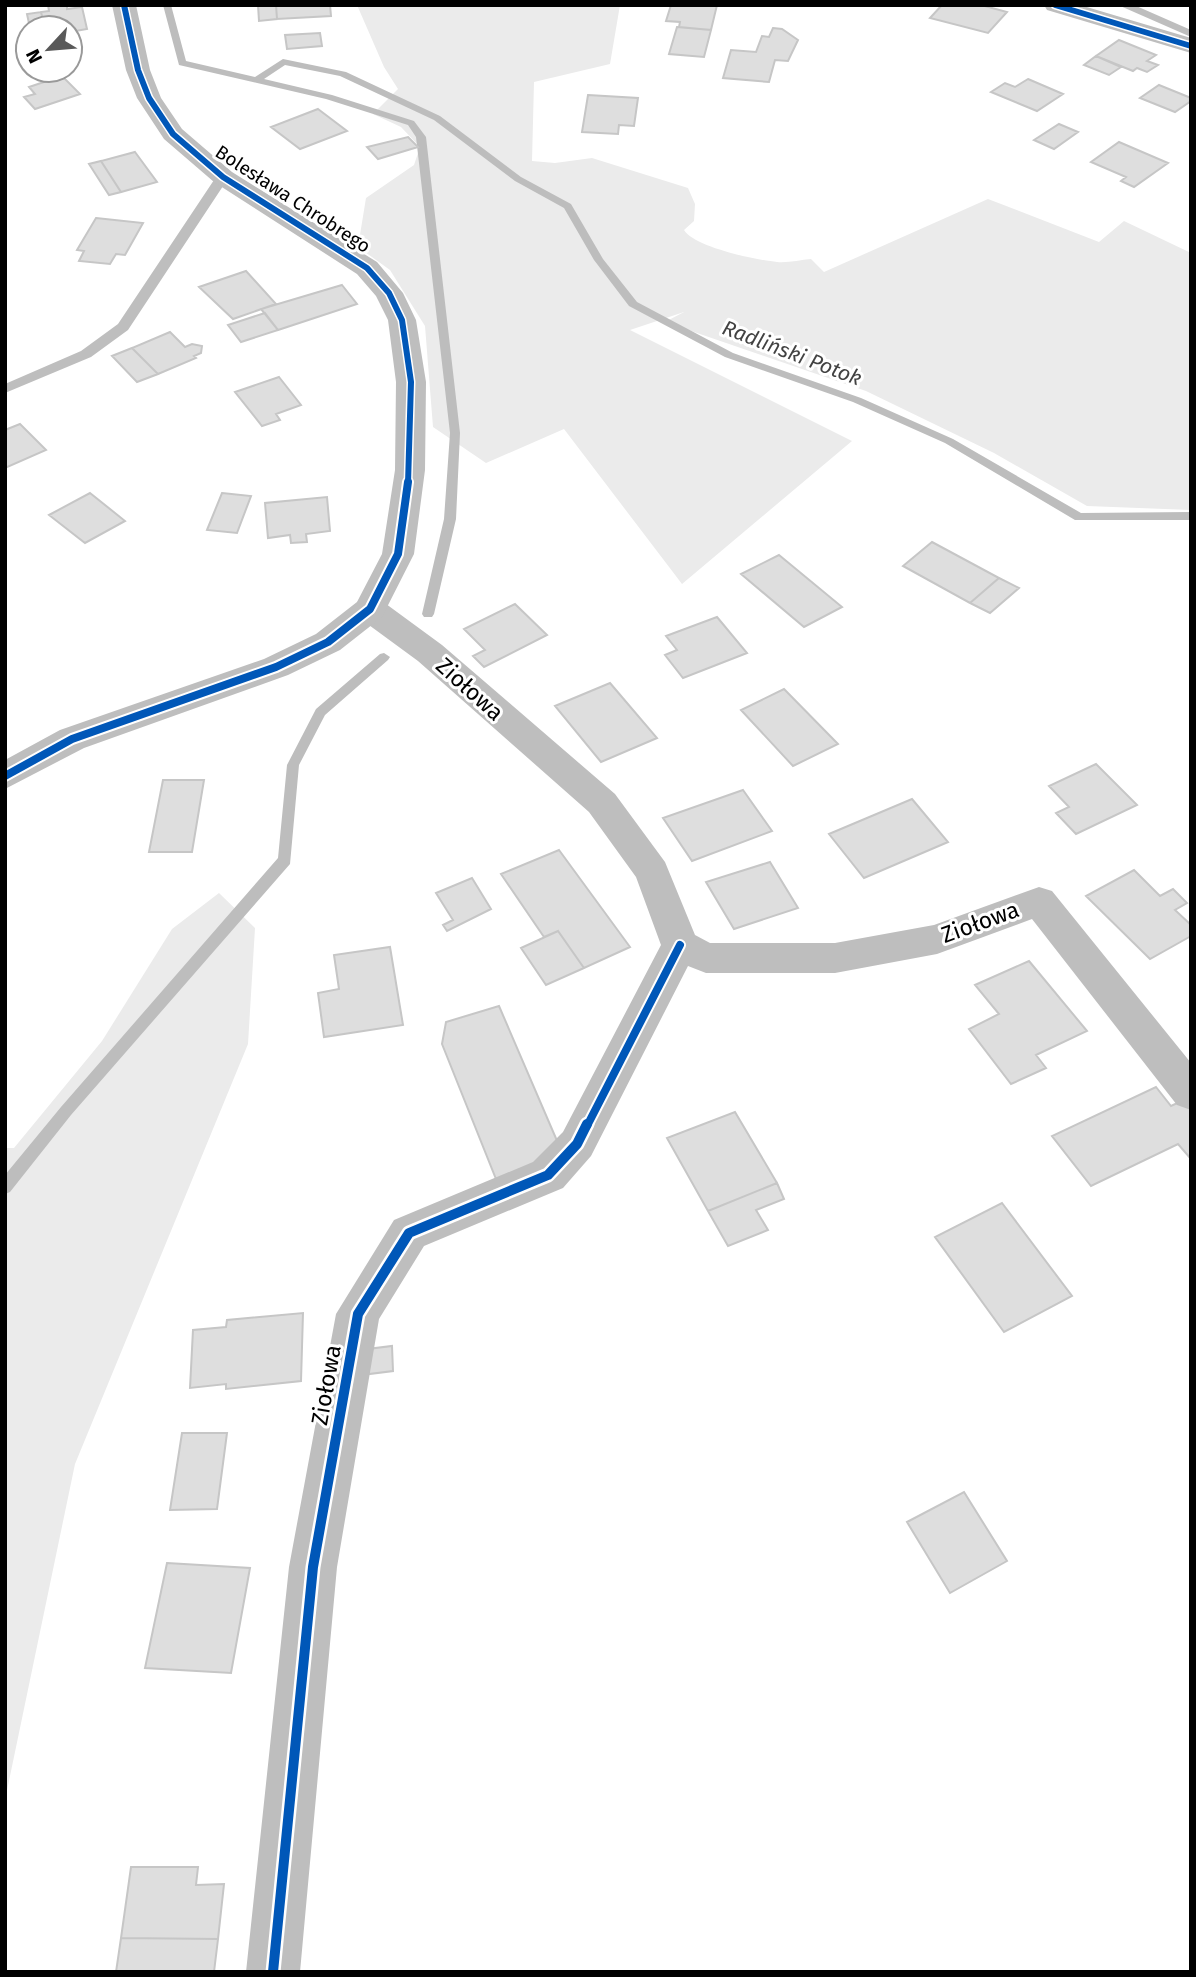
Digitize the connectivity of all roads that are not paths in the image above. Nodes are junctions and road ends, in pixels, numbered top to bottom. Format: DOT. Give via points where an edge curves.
graph roads {
  1 [pos="124,5"];
  2 [pos="1055,5"];
  3 [pos="1124,5"];
  4 [pos="1191,34"];
  5 [pos="1191,46"];
  6 [pos="223,177"];
  7 [pos="5,389"];
  8 [pos="370,610"];
  9 [pos="5,776"];
  10 [pos="680,945"];
  11 [pos="1191,1093"];
  12 [pos="273,1972"];
  1 -- 6 [label="street, Bolesława Chrobrego" via="138,71 149,98 173,134"];
  2 -- 5 [label="street"];
  3 -- 4 [label="lane"];
  6 -- 7 [label="lane" via="123,327 86,354"];
  6 -- 8 [label="street, Bolesława Chrobrego" via="367,268 389,293 402,320 411,382 410,470 398,554"];
  8 -- 9 [label="street, Bolesława Chrobrego" via="328,642 276,667 72,739"];
  8 -- 10 [label="street, Ziołowa" via="430,653 601,803 652,872"];
  10 -- 11 [label="street, Ziołowa" via="706,958 835,958 937,939 1040,901"];
  10 -- 12 [label="street, Ziołowa" via="577,1144 548,1175 410,1233 358,1314 313,1567"];
}
